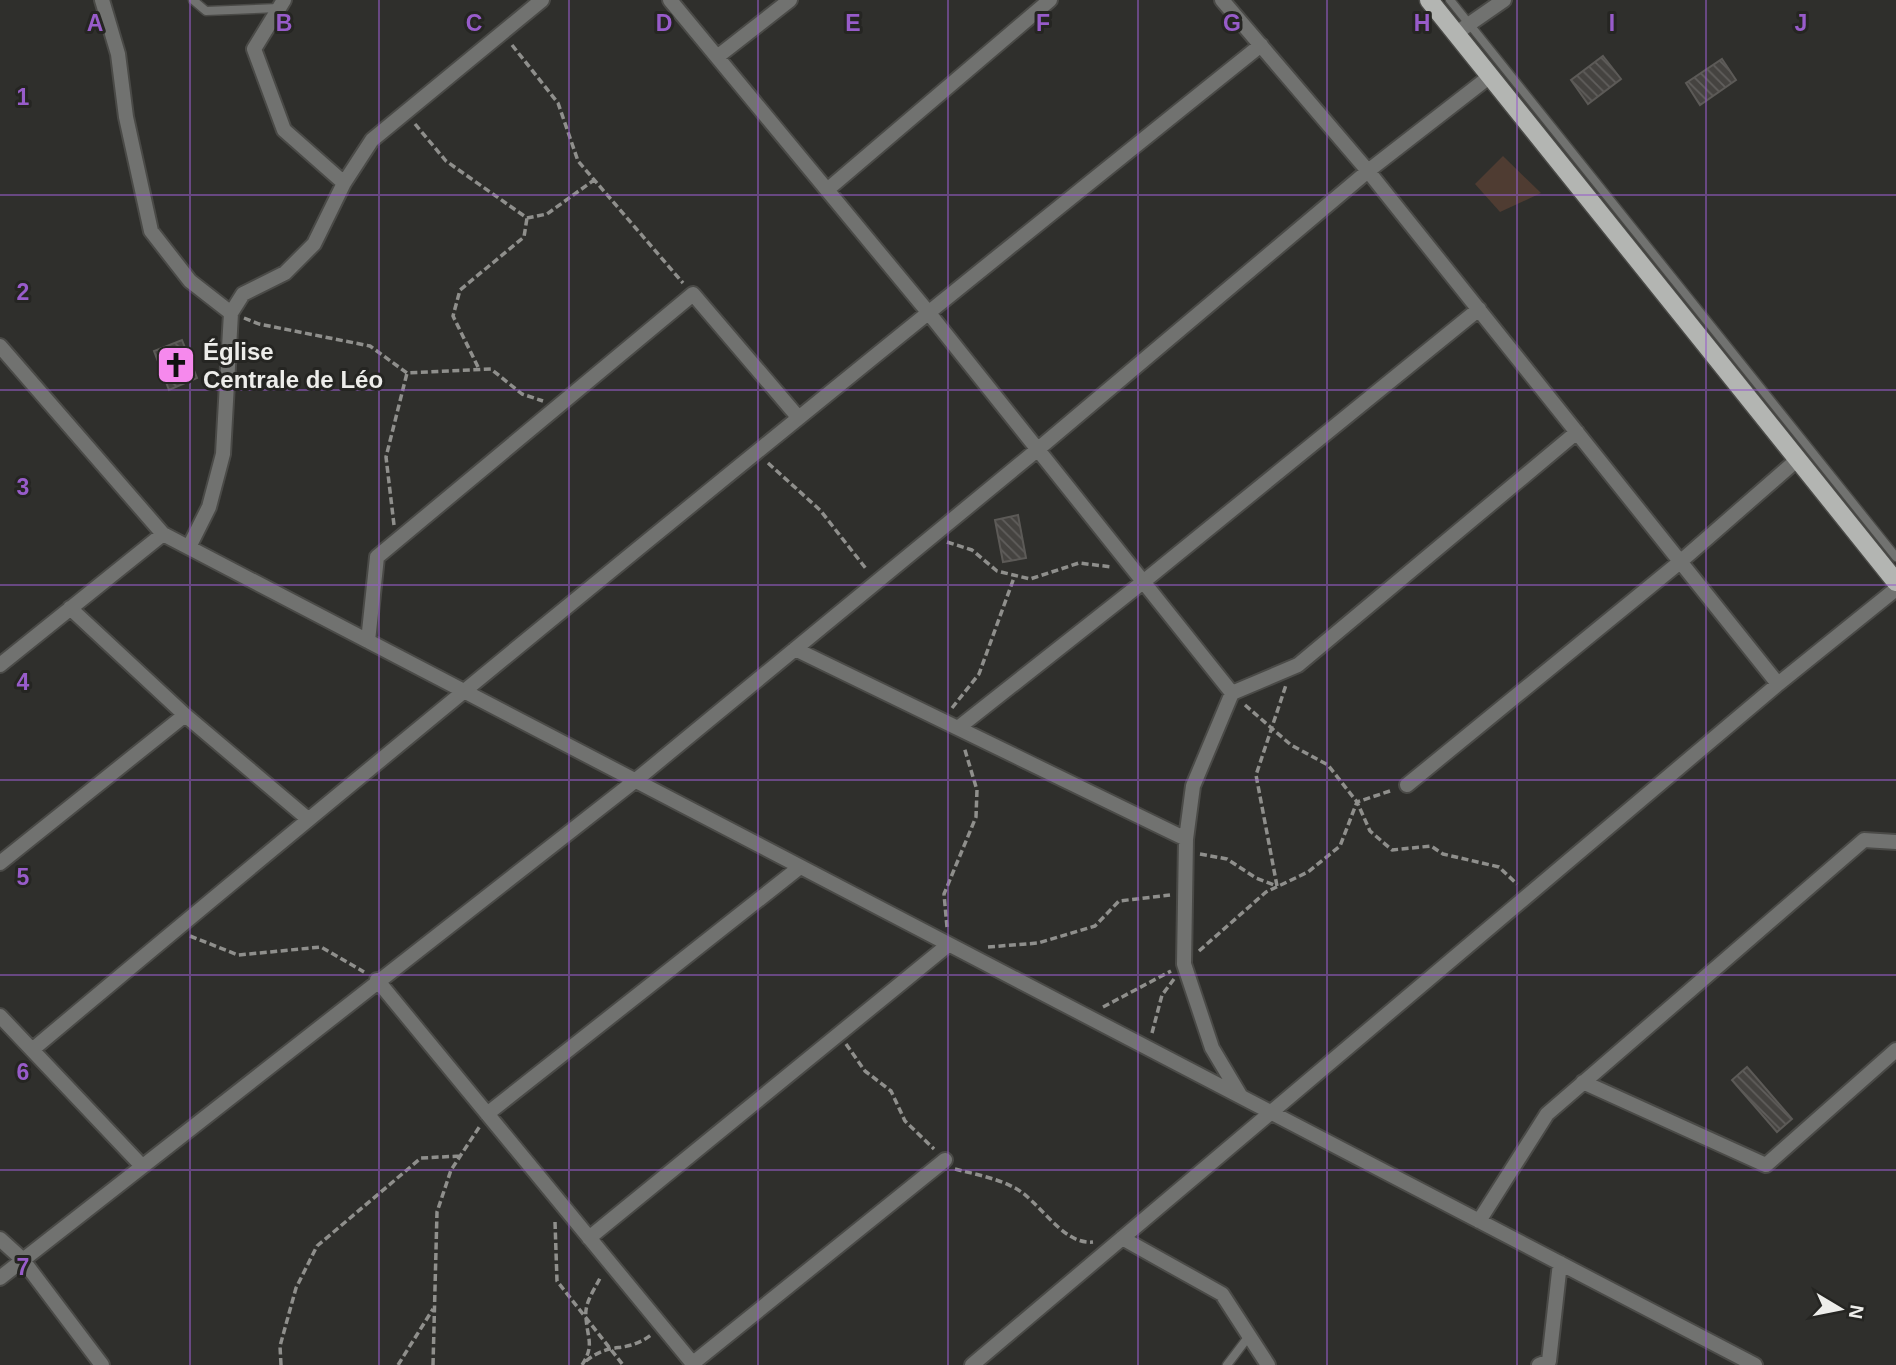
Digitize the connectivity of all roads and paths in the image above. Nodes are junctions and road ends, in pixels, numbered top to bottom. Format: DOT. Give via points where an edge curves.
graph roads {
  1 [pos="102,0"];
  2 [pos="193,0"];
  3 [pos="542,0"];
  4 [pos="670,0"];
  5 [pos="790,0"];
  6 [pos="1050,0"];
  7 [pos="1222,0"];
  8 [pos="1429,0"];
  9 [pos="1450,0"];
  10 [pos="1504,0"];
  11 [pos="282,4"];
  12 [pos="1463,29"];
  13 [pos="503,32"];
  14 [pos="1261,45"];
  15 [pos="717,57"];
  16 [pos="1489,77"];
  17 [pos="405,112"];
  18 [pos="1368,171"];
  19 [pos="594,180"];
  20 [pos="344,183"];
  21 [pos="827,190"];
  22 [pos="527,218"];
  23 [pos="693,294"];
  24 [pos="1479,309"];
  25 [pos="928,312"];
  26 [pos="231,313"];
  27 [pos="0,346"];
  28 [pos="478,367"];
  29 [pos="407,373"];
  30 [pos="558,406"];
  31 [pos="799,417"];
  32 [pos="1577,432"];
  33 [pos="1037,450"];
  34 [pos="757,452"];
  35 [pos="1798,459"];
  36 [pos="163,534"];
  37 [pos="932,537"];
  38 [pos="396,542"];
  39 [pos="189,547"];
  40 [pos="1896,557"];
  41 [pos="1680,562"];
  42 [pos="1133,569"];
  43 [pos="1015,575"];
  44 [pos="877,582"];
  45 [pos="1143,582"];
  46 [pos="1896,582"];
  47 [pos="1896,589"];
  48 [pos="70,608"];
  49 [pos="368,641"];
  50 [pos="795,649"];
  51 [pos="0,664"];
  52 [pos="1298,665"];
  53 [pos="1778,684"];
  54 [pos="466,691"];
  55 [pos="1232,693"];
  56 [pos="185,715"];
  57 [pos="942,720"];
  58 [pos="958,728"];
  59 [pos="1272,729"];
  60 [pos="636,780"];
  61 [pos="1407,785"];
  62 [pos="1357,803"];
  63 [pos="308,819"];
  64 [pos="1896,842"];
  65 [pos="1186,845"];
  66 [pos="0,863"];
  67 [pos="800,867"];
  68 [pos="1277,886"];
  69 [pos="1186,893"];
  70 [pos="1529,895"];
  71 [pos="175,930"];
  72 [pos="952,947"];
  73 [pos="1184,964"];
  74 [pos="377,980"];
  75 [pos="0,1016"];
  76 [pos="1086,1016"];
  77 [pos="839,1034"];
  78 [pos="1147,1048"];
  79 [pos="32,1050"];
  80 [pos="1896,1050"];
  81 [pos="1583,1083"];
  82 [pos="1241,1096"];
  83 [pos="1271,1112"];
  84 [pos="487,1114"];
  85 [pos="460,1156"];
  86 [pos="945,1160"];
  87 [pos="141,1165"];
  88 [pos="554,1196"];
  89 [pos="1479,1221"];
  90 [pos="589,1238"];
  91 [pos="1122,1238"];
  92 [pos="0,1240"];
  93 [pos="22,1259"];
  94 [pos="609,1262"];
  95 [pos="1560,1263"];
  96 [pos="0,1278"];
  97 [pos="435,1307"];
  98 [pos="586,1317"];
  99 [pos="662,1327"];
  100 [pos="1250,1336"];
  101 [pos="609,1348"];
  102 [pos="583,1363"];
  103 [pos="693,1364"];
  104 [pos="102,1365"];
  105 [pos="281,1365"];
  106 [pos="398,1365"];
  107 [pos="433,1365"];
  108 [pos="622,1365"];
  109 [pos="972,1365"];
  110 [pos="1227,1365"];
  111 [pos="1268,1365"];
  112 [pos="1538,1365"];
  113 [pos="1755,1365"];
  1 -- 26 [label="street" via="118,54 125,117 151,231 190,281"];
  2 -- 11 [label="lane" via="206,11"];
  3 -- 13 [label="street"];
  4 -- 15 [label="street"];
  5 -- 15 [label="street"];
  6 -- 21 [label="street"];
  7 -- 14 [label="street"];
  8 -- 12 [label="main road"];
  9 -- 12 [label="lane"];
  10 -- 12 [label="street"];
  11 -- 20 [label="street" via="254,49 285,130"];
  12 -- 16 [label="main road"];
  12 -- 40 [label="lane"];
  13 -- 17 [label="street"];
  13 -- 19 [label="path" via="558,103 578,161"];
  14 -- 18 [label="street"];
  14 -- 25 [label="street"];
  15 -- 21 [label="street"];
  16 -- 18 [label="street"];
  16 -- 35 [label="main road"];
  17 -- 20 [label="street" via="372,140"];
  17 -- 22 [label="path" via="446,161"];
  18 -- 24 [label="street"];
  18 -- 33 [label="street"];
  19 -- 22 [label="path" via="547,214"];
  19 -- 23 [label="path"];
  20 -- 26 [label="street" via="314,244 285,273 243,294"];
  21 -- 25 [label="street"];
  22 -- 28 [label="path" via="524,237 460,290 453,316"];
  23 -- 30 [label="street"];
  23 -- 31 [label="street"];
  24 -- 32 [label="street"];
  24 -- 45 [label="street"];
  25 -- 31 [label="street"];
  25 -- 33 [label="street"];
  26 -- 29 [label="path" via="259,324 370,346"];
  26 -- 39 [label="street" via="223,454 209,507"];
  27 -- 36 [label="street"];
  28 -- 29 [label="path"];
  28 -- 30 [label="path" via="491,369 522,394"];
  29 -- 38 [label="path" via="386,457"];
  30 -- 38 [label="street"];
  31 -- 34 [label="street"];
  32 -- 41 [label="street"];
  32 -- 52 [label="street"];
  33 -- 37 [label="street"];
  33 -- 42 [label="street"];
  34 -- 44 [label="path" via="820,510"];
  34 -- 54 [label="street"];
  35 -- 41 [label="street"];
  35 -- 46 [label="main road"];
  36 -- 39 [label="street"];
  36 -- 48 [label="street"];
  37 -- 43 [label="path" via="972,551 997,571"];
  37 -- 44 [label="street"];
  38 -- 49 [label="street" via="377,557"];
  39 -- 49 [label="street"];
  41 -- 53 [label="street"];
  41 -- 61 [label="street"];
  42 -- 43 [label="path" via="1079,563 1030,579"];
  42 -- 45 [label="street"];
  43 -- 57 [label="path" via="979,674"];
  44 -- 50 [label="street"];
  45 -- 55 [label="street"];
  45 -- 58 [label="street"];
  47 -- 53 [label="street"];
  48 -- 51 [label="street"];
  48 -- 56 [label="street"];
  49 -- 54 [label="street"];
  50 -- 57 [label="street"];
  50 -- 60 [label="street"];
  52 -- 55 [label="street"];
  52 -- 59 [label="path"];
  53 -- 70 [label="street"];
  54 -- 60 [label="street"];
  54 -- 63 [label="street"];
  55 -- 59 [label="path"];
  55 -- 65 [label="street" via="1193,786"];
  56 -- 63 [label="street"];
  56 -- 66 [label="street"];
  57 -- 58 [label="street"];
  58 -- 65 [label="street"];
  58 -- 72 [label="path" via="977,790 976,817 944,894"];
  59 -- 62 [label="path" via="1328,765"];
  59 -- 68 [label="path" via="1256,775"];
  60 -- 67 [label="street"];
  60 -- 74 [label="street"];
  61 -- 62 [label="path"];
  62 -- 68 [label="path" via="1340,846 1308,872"];
  62 -- 70 [label="path" via="1370,831 1392,850 1431,846 1443,854 1499,867"];
  63 -- 71 [label="street"];
  64 -- 81 [label="street" via="1864,840"];
  65 -- 68 [label="path" via="1227,859"];
  65 -- 69 [label="street"];
  67 -- 72 [label="street"];
  67 -- 84 [label="street"];
  68 -- 73 [label="path"];
  69 -- 72 [label="path" via="1119,901 1095,926 1038,943"];
  69 -- 73 [label="street"];
  70 -- 83 [label="street"];
  71 -- 74 [label="path" via="238,955 321,947"];
  71 -- 79 [label="street"];
  72 -- 76 [label="street"];
  72 -- 77 [label="street"];
  73 -- 76 [label="path"];
  73 -- 78 [label="path" via="1162,995"];
  73 -- 82 [label="street" via="1213,1048"];
  74 -- 84 [label="street"];
  74 -- 87 [label="street"];
  75 -- 79 [label="street"];
  76 -- 78 [label="street"];
  77 -- 86 [label="path" via="865,1071 891,1091 905,1121"];
  77 -- 90 [label="street"];
  78 -- 82 [label="street"];
  79 -- 87 [label="street"];
  80 -- 81 [label="street" via="1766,1165"];
  81 -- 89 [label="street" via="1546,1114"];
  82 -- 83 [label="street"];
  83 -- 89 [label="street"];
  83 -- 91 [label="street"];
  84 -- 85 [label="path"];
  84 -- 88 [label="street"];
  85 -- 97 [label="path" via="437,1212"];
  85 -- 105 [label="path" via="421,1158 317,1246 296,1288 280,1346"];
  86 -- 91 [label="path" via="953,1168 1014,1187 1067,1233 1085,1242"];
  86 -- 103 [label="street"];
  87 -- 93 [label="street"];
  88 -- 90 [label="street"];
  88 -- 98 [label="path" via="557,1280"];
  89 -- 95 [label="street"];
  90 -- 94 [label="street"];
  91 -- 100 [label="street" via="1223,1294"];
  91 -- 109 [label="street"];
  92 -- 93 [label="street"];
  93 -- 96 [label="street"];
  93 -- 104 [label="street"];
  94 -- 98 [label="path" via="587,1304"];
  94 -- 99 [label="street"];
  95 -- 112 [label="street" via="1549,1361"];
  95 -- 113 [label="street"];
  97 -- 106 [label="path"];
  97 -- 107 [label="path"];
  98 -- 101 [label="path"];
  98 -- 102 [label="path" via="592,1340"];
  99 -- 101 [label="path" via="634,1348"];
  99 -- 103 [label="street"];
  100 -- 110 [label="lane"];
  100 -- 111 [label="street"];
  101 -- 102 [label="path" via="600,1349"];
  101 -- 108 [label="path"];
}
